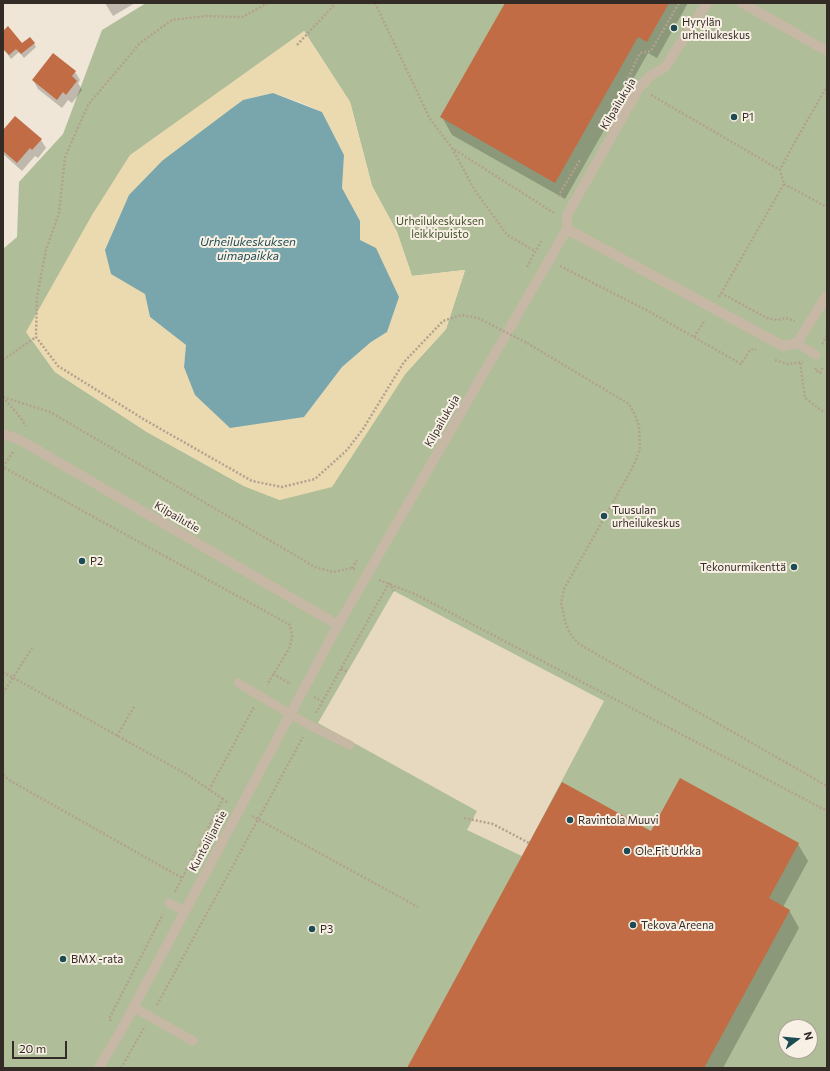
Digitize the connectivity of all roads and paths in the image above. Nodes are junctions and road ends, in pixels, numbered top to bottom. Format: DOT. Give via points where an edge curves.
graph roads {
  1 [pos="268,3"];
  2 [pos="336,3"];
  3 [pos="375,3"];
  4 [pos="707,3"];
  5 [pos="742,3"];
  6 [pos="297,45"];
  7 [pos="827,51"];
  8 [pos="827,86"];
  9 [pos="639,88"];
  10 [pos="452,148"];
  11 [pos="780,170"];
  12 [pos="784,184"];
  13 [pos="827,208"];
  14 [pos="567,215"];
  15 [pos="567,229"];
  16 [pos="549,260"];
  17 [pos="721,293"];
  18 [pos="827,295"];
  19 [pos="712,308"];
  20 [pos="808,328"];
  21 [pos="36,337"];
  22 [pos="694,337"];
  23 [pos="825,338"];
  24 [pos="797,343"];
  25 [pos="760,352"];
  26 [pos="816,355"];
  27 [pos="772,358"];
  28 [pos="3,360"];
  29 [pos="800,363"];
  30 [pos="3,397"];
  31 [pos="825,413"];
  32 [pos="3,434"];
  33 [pos="3,467"];
  34 [pos="352,568"];
  35 [pos="389,583"];
  36 [pos="394,591"];
  37 [pos="338,625"];
  38 [pos="32,648"];
  39 [pos="341,669"];
  40 [pos="3,672"];
  41 [pos="348,672"];
  42 [pos="13,678"];
  43 [pos="238,683"];
  44 [pos="3,693"];
  45 [pos="260,696"];
  46 [pos="135,705"];
  47 [pos="290,714"];
  48 [pos="310,725"];
  49 [pos="117,736"];
  50 [pos="350,745"];
  51 [pos="3,775"];
  52 [pos="827,786"];
  53 [pos="209,790"];
  54 [pos="223,799"];
  55 [pos="827,811"];
  56 [pos="464,818"];
  57 [pos="259,819"];
  58 [pos="529,843"];
  59 [pos="182,878"];
  60 [pos="169,903"];
  61 [pos="418,907"];
  62 [pos="184,911"];
  63 [pos="133,1007"];
  64 [pos="150,1017"];
  65 [pos="193,1041"];
  66 [pos="99,1068"];
  67 [pos="121,1068"];
  1 -- 21 [label="path" via="242,17 205,16 172,20 140,43 88,105 65,157 59,213 46,250 37,297"];
  2 -- 6 [label="path"];
  3 -- 10 [label="path" via="430,119"];
  4 -- 9 [label="street, Kilpailukuja" via="665,67 650,76"];
  5 -- 7 [label="street"];
  8 -- 11 [label="path"];
  9 -- 11 [label="path"];
  9 -- 14 [label="street, Kilpailukuja"];
  10 -- 14 [label="path" via="557,215"];
  10 -- 16 [label="path" via="474,189 507,234"];
  11 -- 12 [label="path"];
  12 -- 13 [label="path"];
  12 -- 17 [label="path"];
  14 -- 15 [label="street, Kilpailukuja"];
  15 -- 16 [label="street, Kilpailukuja"];
  15 -- 19 [label="street"];
  16 -- 22 [label="path"];
  16 -- 37 [label="street, Kilpailukuja"];
  17 -- 19 [label="path"];
  17 -- 20 [label="path" via="767,318 786,318"];
  18 -- 20 [label="street"];
  19 -- 22 [label="path"];
  19 -- 24 [label="street" via="783,346"];
  20 -- 23 [label="path"];
  20 -- 24 [label="street"];
  21 -- 28 [label="path"];
  21 -- 52 [label="path, bridge" via="58,366 145,420 252,481 282,487 315,479 347,450 363,429 404,362 443,321 461,315 478,318 527,343 628,404 639,426 640,449 634,465 564,589 562,603 566,625 571,635 586,648"];
  22 -- 25 [label="path" via="741,364 750,350"];
  24 -- 26 [label="lane"];
  26 -- 29 [label="path"];
  27 -- 29 [label="path" via="788,364"];
  29 -- 31 [label="path" via="805,398"];
  30 -- 34 [label="path" via="50,412 315,567 333,572"];
  32 -- 37 [label="street, Kilpailutie" via="20,440"];
  33 -- 45 [label="path" via="290,625 290,647"];
  35 -- 36 [label="path"];
  35 -- 39 [label="path"];
  35 -- 55 [label="path"];
  37 -- 47 [label="street, Kuntoilijantie"];
  38 -- 42 [label="path"];
  39 -- 41 [label="path"];
  39 -- 48 [label="path"];
  40 -- 42 [label="path"];
  42 -- 44 [label="path"];
  42 -- 49 [label="path"];
  43 -- 45 [label="lane"];
  45 -- 47 [label="lane"];
  45 -- 53 [label="path"];
  46 -- 49 [label="path"];
  47 -- 48 [label="lane"];
  47 -- 62 [label="street, Kuntoilijantie"];
  48 -- 50 [label="lane"];
  48 -- 57 [label="path"];
  49 -- 53 [label="path" via="186,774"];
  51 -- 59 [label="path"];
  53 -- 54 [label="path"];
  56 -- 58 [label="path" via="493,824"];
  57 -- 61 [label="path"];
  57 -- 64 [label="path"];
  60 -- 62 [label="lane"];
  62 -- 63 [label="street, Kuntoilijantie"];
  63 -- 64 [label="lane"];
  63 -- 66 [label="street, Kuntoilijantie"];
  64 -- 65 [label="lane"];
  64 -- 67 [label="path"];
}
